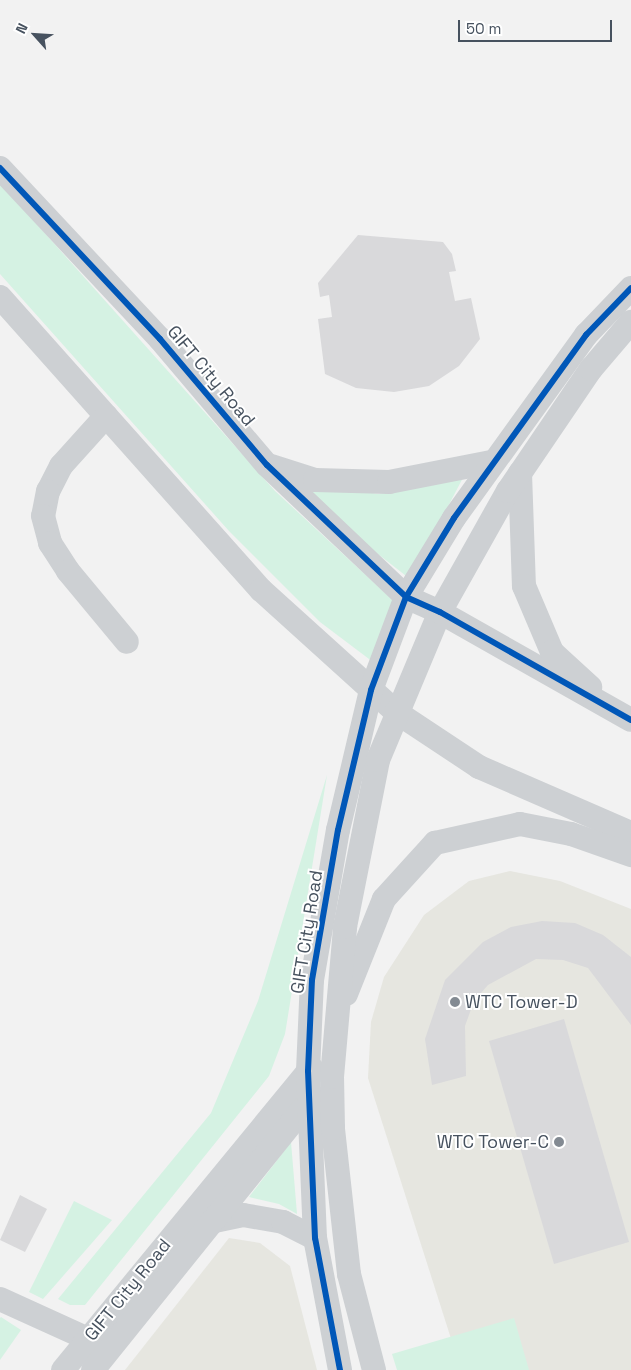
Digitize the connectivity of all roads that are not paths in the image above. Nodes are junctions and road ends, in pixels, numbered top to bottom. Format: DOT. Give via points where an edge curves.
graph roads {
  1 [pos="0,168"];
  2 [pos="631,288"];
  3 [pos="0,297"];
  4 [pos="631,322"];
  5 [pos="106,416"];
  6 [pos="492,462"];
  7 [pos="267,465"];
  8 [pos="520,473"];
  9 [pos="406,597"];
  10 [pos="440,612"];
  11 [pos="127,642"];
  12 [pos="371,690"];
  13 [pos="396,712"];
  14 [pos="626,718"];
  15 [pos="631,833"];
  16 [pos="631,855"];
  17 [pos="338,1014"];
  18 [pos="335,1038"];
  19 [pos="308,1072"];
  20 [pos="332,1077"];
  21 [pos="307,1101"];
  22 [pos="210,1222"];
  23 [pos="315,1238"];
  24 [pos="0,1299"];
  25 [pos="88,1339"];
  26 [pos="63,1370"];
  27 [pos="93,1370"];
  28 [pos="340,1370"];
  29 [pos="374,1370"];
  1 -- 7 [label="street, GIFT City Road" via="140,316"];
  2 -- 6 [label="street, GIFT City Road" via="586,335"];
  3 -- 5 [label="street"];
  4 -- 8 [label="street, GIFT City Road" via="591,369"];
  5 -- 11 [label="street" via="61,466 48,491 43,516 50,543 68,571"];
  5 -- 12 [label="street" via="260,590"];
  6 -- 7 [label="street" via="389,482 315,480"];
  6 -- 9 [label="street, GIFT City Road"];
  7 -- 9 [label="street, GIFT City Road"];
  8 -- 10 [label="street, GIFT City Road"];
  8 -- 14 [label="street" via="524,586 552,652"];
  9 -- 10 [label="street, GIFT City Road"];
  9 -- 12 [label="street, GIFT City Road"];
  10 -- 13 [label="street, GIFT City Road"];
  10 -- 14 [label="street"];
  12 -- 13 [label="street"];
  12 -- 19 [label="street, GIFT City Road" via="338,830 312,980"];
  13 -- 15 [label="street" via="479,767"];
  13 -- 17 [label="street, GIFT City Road" via="378,760 358,848 344,927"];
  16 -- 17 [label="street" via="571,834 520,824 435,843 384,898"];
  17 -- 18 [label="street, GIFT City Road"];
  18 -- 19 [label="street, GIFT City Road"];
  18 -- 20 [label="street, GIFT City Road"];
  19 -- 21 [label="street, GIFT City Road"];
  19 -- 25 [label="street, GIFT City Road"];
  20 -- 21 [label="street, GIFT City Road"];
  20 -- 29 [label="street, GIFT City Road" via="333,1128 349,1274"];
  21 -- 22 [label="street, GIFT City Road"];
  21 -- 23 [label="street, GIFT City Road"];
  22 -- 23 [label="street" via="243,1216 283,1222"];
  22 -- 27 [label="street, GIFT City Road"];
  23 -- 28 [label="street, GIFT City Road"];
  24 -- 25 [label="street"];
  25 -- 26 [label="street, GIFT City Road"];
}
